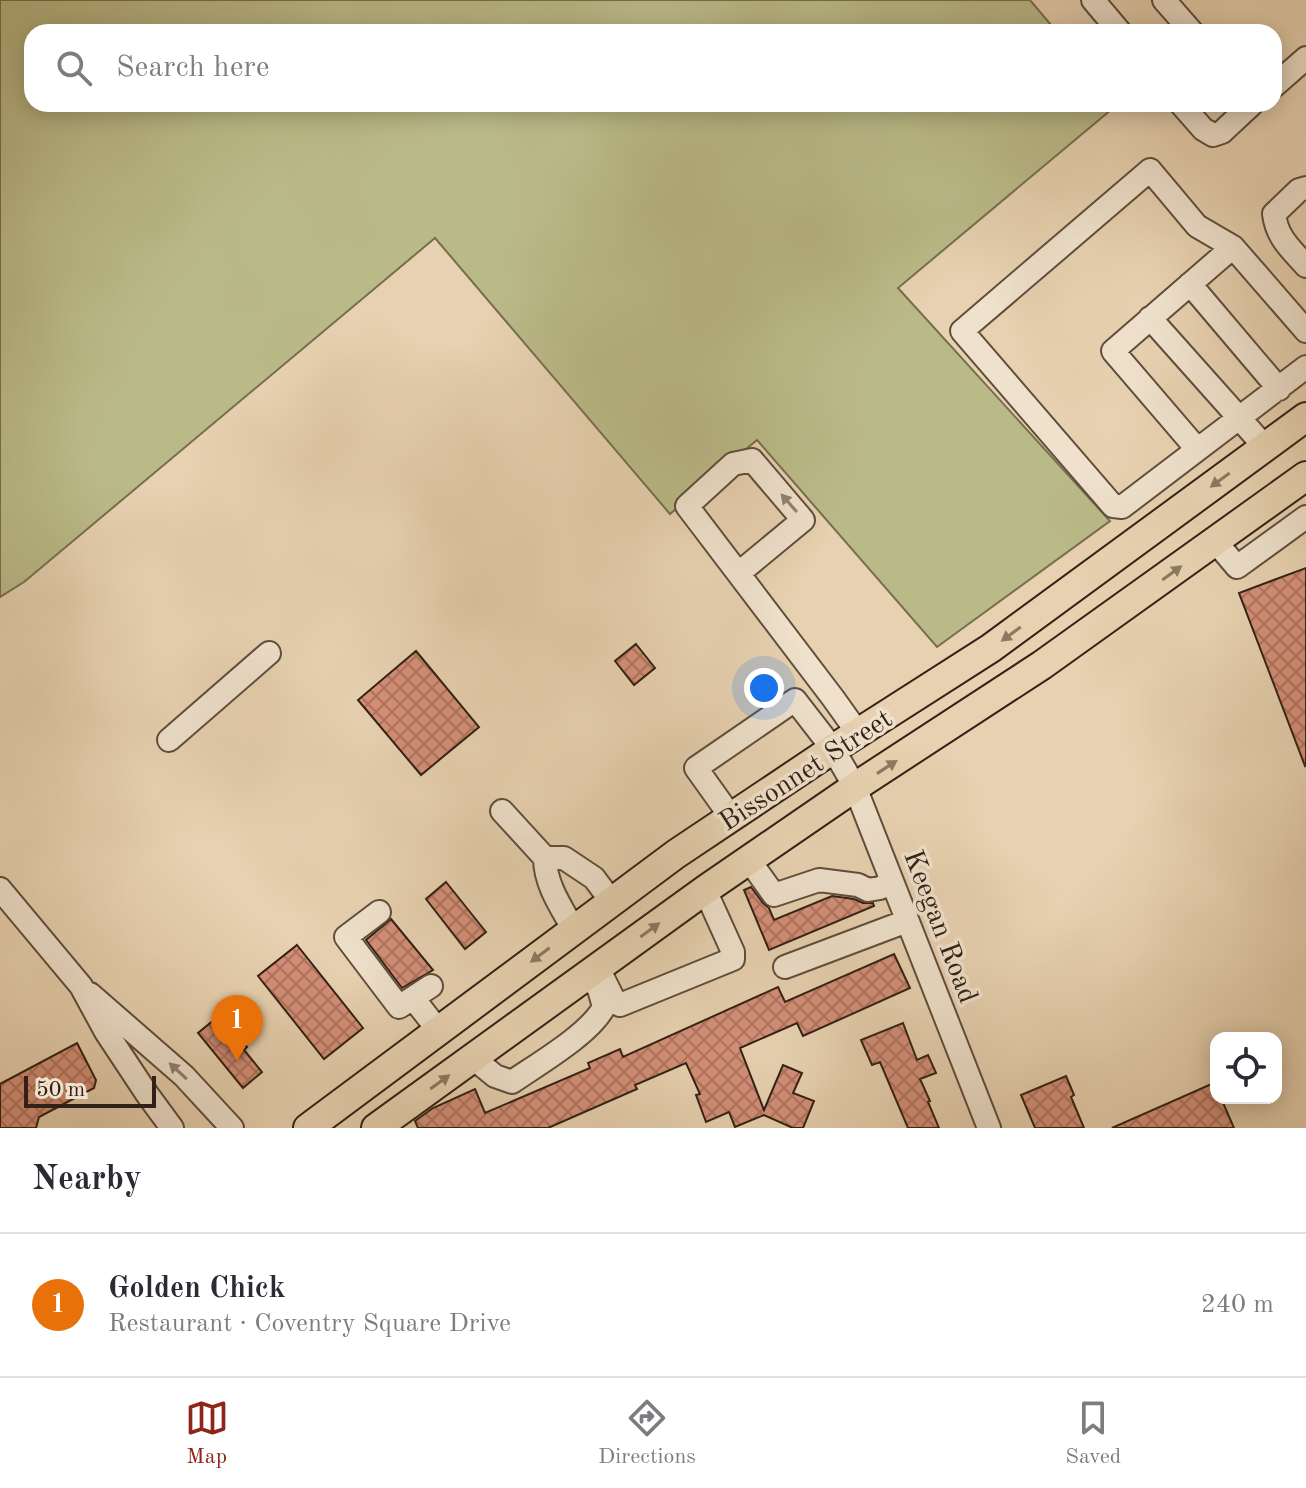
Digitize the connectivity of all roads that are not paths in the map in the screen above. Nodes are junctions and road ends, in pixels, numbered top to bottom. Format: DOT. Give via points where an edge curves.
graph roads {
  1 [pos="1093,0"];
  2 [pos="1164,0"];
  3 [pos="1113,24"];
  4 [pos="1185,24"];
  5 [pos="1306,58"];
  6 [pos="1282,79"];
  7 [pos="1188,112"];
  8 [pos="1243,112"];
  9 [pos="1306,188"];
  10 [pos="1233,247"];
  11 [pos="1306,266"];
  12 [pos="1190,284"];
  13 [pos="1150,318"];
  14 [pos="1306,331"];
  15 [pos="1306,367"];
  16 [pos="1279,389"];
  17 [pos="1306,417"];
  18 [pos="1239,418"];
  19 [pos="1265,447"];
  20 [pos="1197,449"];
  21 [pos="1306,476"];
  22 [pos="1145,490"];
  23 [pos="1306,517"];
  24 [pos="1167,519"];
  25 [pos="1215,541"];
  26 [pos="1096,571"];
  27 [pos="739,573"];
  28 [pos="1124,608"];
  29 [pos="269,653"];
  30 [pos="858,733"];
  31 [pos="169,740"];
  32 [pos="833,749"];
  33 [pos="855,787"];
  34 [pos="502,811"];
  35 [pos="731,817"];
  36 [pos="676,854"];
  37 [pos="545,858"];
  38 [pos="749,860"];
  39 [pos="892,882"];
  40 [pos="0,889"];
  41 [pos="705,890"];
  42 [pos="612,902"];
  43 [pos="379,912"];
  44 [pos="907,921"];
  45 [pos="574,930"];
  46 [pos="785,967"];
  47 [pos="593,972"];
  48 [pos="501,984"];
  49 [pos="81,986"];
  50 [pos="527,1019"];
  51 [pos="438,1030"];
  52 [pos="473,1058"];
  53 [pos="172,1128"];
  54 [pos="232,1128"];
  55 [pos="308,1128"];
  56 [pos="376,1128"];
  57 [pos="989,1128"];
  1 -- 3 [label="street"];
  2 -- 4 [label="street"];
  5 -- 6 [label="street"];
  7 -- 8 [label="street" via="1213,135"];
  9 -- 11 [label="street" via="1274,214 1276,228"];
  10 -- 12 [label="street"];
  10 -- 14 [label="street"];
  10 -- 22 [label="street" via="1197,226 1150,170 962,331 1113,506 1122,507"];
  12 -- 13 [label="street"];
  12 -- 16 [label="street"];
  13 -- 18 [label="street"];
  13 -- 20 [label="street" via="1113,351"];
  15 -- 16 [label="street"];
  16 -- 18 [label="street"];
  17 -- 19 [label="main road, Bissonnet Street"];
  18 -- 19 [label="street"];
  18 -- 20 [label="street"];
  19 -- 24 [label="main road, Bissonnet Street, one-way"];
  20 -- 22 [label="street"];
  21 -- 25 [label="main road, Bissonnet Street"];
  22 -- 24 [label="street"];
  23 -- 25 [label="street" via="1237,567"];
  24 -- 26 [label="main road, Bissonnet Street"];
  28 -- 25 [label="main road, Bissonnet Street, one-way"];
  26 -- 28 [label="main road"];
  26 -- 30 [label="main road, Bissonnet Street, one-way" via="991,648"];
  27 -- 27 [label="street, one-way" via="803,520 752,460 733,464 687,506"];
  27 -- 30 [label="street"];
  33 -- 28 [label="main road, Bissonnet Street, one-way"];
  29 -- 31 [label="street"];
  30 -- 32 [label="main road, Bissonnet Street"];
  32 -- 33 [label="street, Keegan Road"];
  32 -- 35 [label="main road, Bissonnet Street"];
  32 -- 35 [label="street, Keegan Road" via="795,700 696,768"];
  33 -- 38 [label="main road, Bissonnet Street"];
  33 -- 39 [label="street, Keegan Road"];
  34 -- 37 [label="street"];
  35 -- 36 [label="main road, Bissonnet Street"];
  36 -- 41 [label="main road"];
  36 -- 42 [label="main road, Bissonnet Street"];
  37 -- 42 [label="street" via="564,858 594,878"];
  37 -- 45 [label="street" via="545,873"];
  38 -- 39 [label="street" via="774,895 819,880 868,890"];
  38 -- 41 [label="main road, Bissonnet Street"];
  39 -- 44 [label="street, Keegan Road"];
  40 -- 49 [label="street"];
  47 -- 41 [label="main road, Bissonnet Street, one-way"];
  41 -- 47 [label="street" via="733,959 620,1005"];
  42 -- 45 [label="main road, Bissonnet Street"];
  43 -- 51 [label="street" via="346,937 399,1007 422,992"];
  44 -- 46 [label="street"];
  44 -- 57 [label="street, Keegan Road"];
  45 -- 48 [label="main road, Bissonnet Street, one-way"];
  47 -- 50 [label="main road, Bissonnet Street"];
  47 -- 52 [label="street" via="604,1007 577,1036 512,1082"];
  48 -- 50 [label="main road"];
  48 -- 51 [label="main road, Bissonnet Street"];
  49 -- 53 [label="street"];
  54 -- 49 [label="street, one-way" via="184,1076"];
  50 -- 52 [label="main road, Bissonnet Street"];
  51 -- 55 [label="main road, Bissonnet Street"];
  56 -- 52 [label="main road, Bissonnet Street, one-way"];
}
